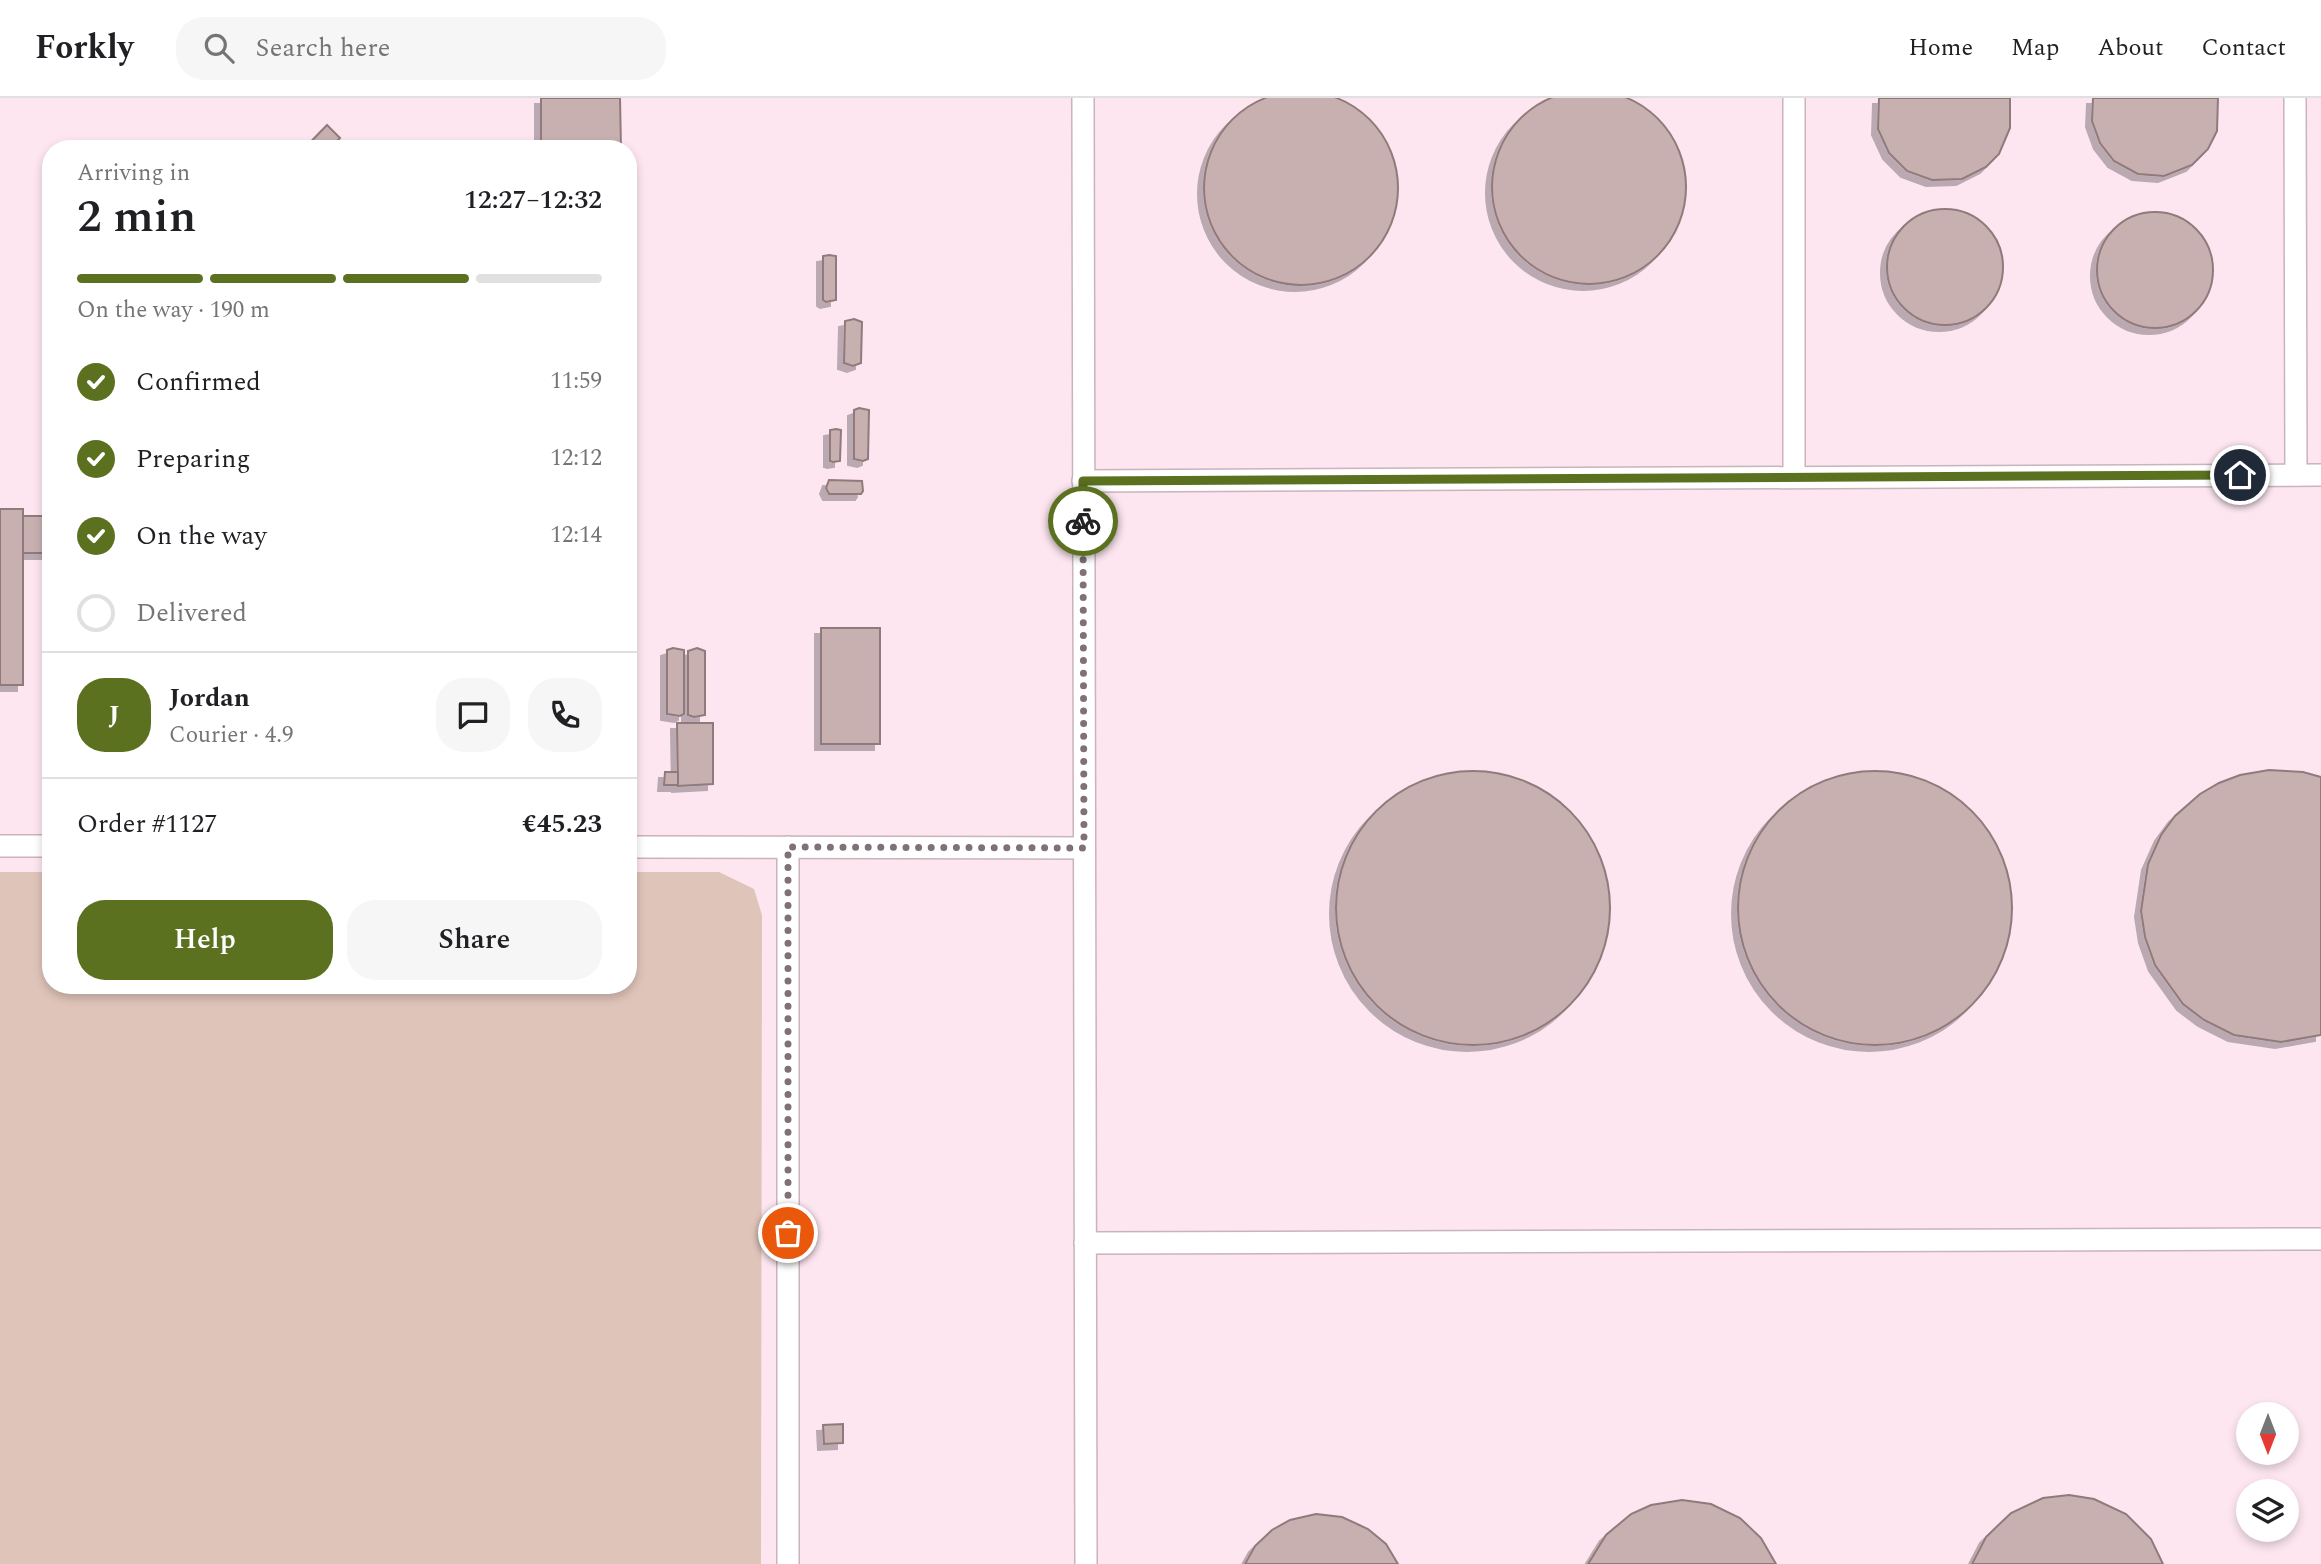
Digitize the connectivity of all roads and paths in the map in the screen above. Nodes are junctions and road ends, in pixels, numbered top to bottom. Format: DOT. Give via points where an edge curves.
graph roads {
  1 [pos="1083,98"];
  2 [pos="1794,98"];
  3 [pos="2295,98"];
  4 [pos="2296,475"];
  5 [pos="2321,475"];
  6 [pos="1794,477"];
  7 [pos="1083,481"];
  8 [pos="0,846"];
  9 [pos="42,846"];
  10 [pos="637,847"];
  11 [pos="788,847"];
  12 [pos="1084,848"];
  13 [pos="2321,1239"];
  14 [pos="1085,1243"];
  15 [pos="788,1564"];
  16 [pos="1086,1564"];
  1 -- 7 [label="lane"];
  2 -- 6 [label="lane"];
  3 -- 4 [label="lane"];
  4 -- 5 [label="lane"];
  4 -- 6 [label="lane"];
  6 -- 7 [label="lane"];
  7 -- 12 [label="lane"];
  8 -- 9 [label="lane"];
  10 -- 11 [label="lane"];
  11 -- 12 [label="lane"];
  11 -- 15 [label="lane"];
  12 -- 14 [label="lane"];
  13 -- 14 [label="lane"];
  14 -- 16 [label="lane"];
}
